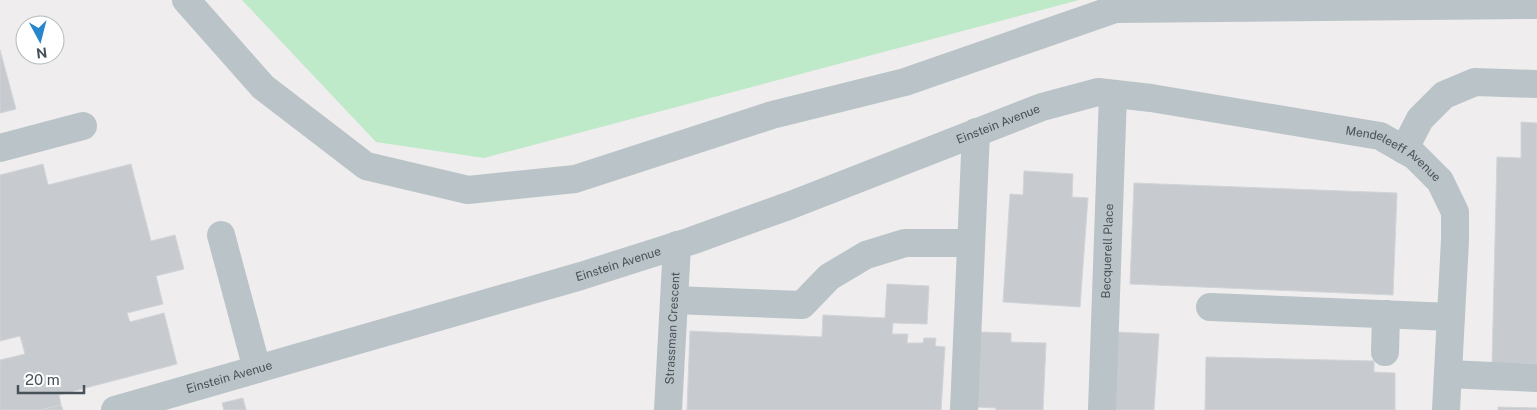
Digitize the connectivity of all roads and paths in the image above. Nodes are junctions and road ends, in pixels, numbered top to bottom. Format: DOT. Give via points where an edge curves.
graph roads {
  1 [pos="186,0"];
  2 [pos="1537,5"];
  3 [pos="1537,84"];
  4 [pos="1113,94"];
  5 [pos="83,126"];
  6 [pos="976,132"];
  7 [pos="0,148"];
  8 [pos="1404,150"];
  9 [pos="221,235"];
  10 [pos="971,243"];
  11 [pos="677,245"];
  12 [pos="674,300"];
  13 [pos="1210,307"];
  14 [pos="1386,314"];
  15 [pos="1452,317"];
  16 [pos="1385,352"];
  17 [pos="257,369"];
  18 [pos="1448,374"];
  19 [pos="1537,378"];
  20 [pos="115,410"];
  21 [pos="668,410"];
  22 [pos="964,410"];
  23 [pos="1102,410"];
  24 [pos="1446,410"];
  1 -- 2 [label="lane" via="263,87 366,166 468,190 575,179 772,115 905,82 1116,9"];
  3 -- 8 [label="lane" via="1475,82 1444,95 1420,119"];
  4 -- 6 [label="lane, Einstein Avenue" via="1098,92 1042,107"];
  4 -- 8 [label="lane, Mendeleeff Avenue" via="1380,136"];
  4 -- 23 [label="lane, Becquerell Place"];
  5 -- 7 [label="lane"];
  6 -- 10 [label="lane"];
  6 -- 11 [label="lane, Einstein Avenue" via="791,205"];
  8 -- 15 [label="lane, Mendeleeff Avenue" via="1415,156 1440,181 1455,212"];
  9 -- 17 [label="lane"];
  10 -- 12 [label="lane" via="905,243 866,255 829,277 802,305"];
  10 -- 22 [label="lane"];
  11 -- 12 [label="lane, Strassman Crescent"];
  11 -- 17 [label="lane, Einstein Avenue"];
  12 -- 21 [label="lane, Strassman Crescent"];
  13 -- 14 [label="lane"];
  14 -- 15 [label="lane"];
  14 -- 16 [label="lane"];
  15 -- 18 [label="lane, Mendeleeff Avenue"];
  17 -- 20 [label="lane, Einstein Avenue"];
  18 -- 19 [label="lane"];
  18 -- 24 [label="lane, Mendeleeff Avenue"];
}
